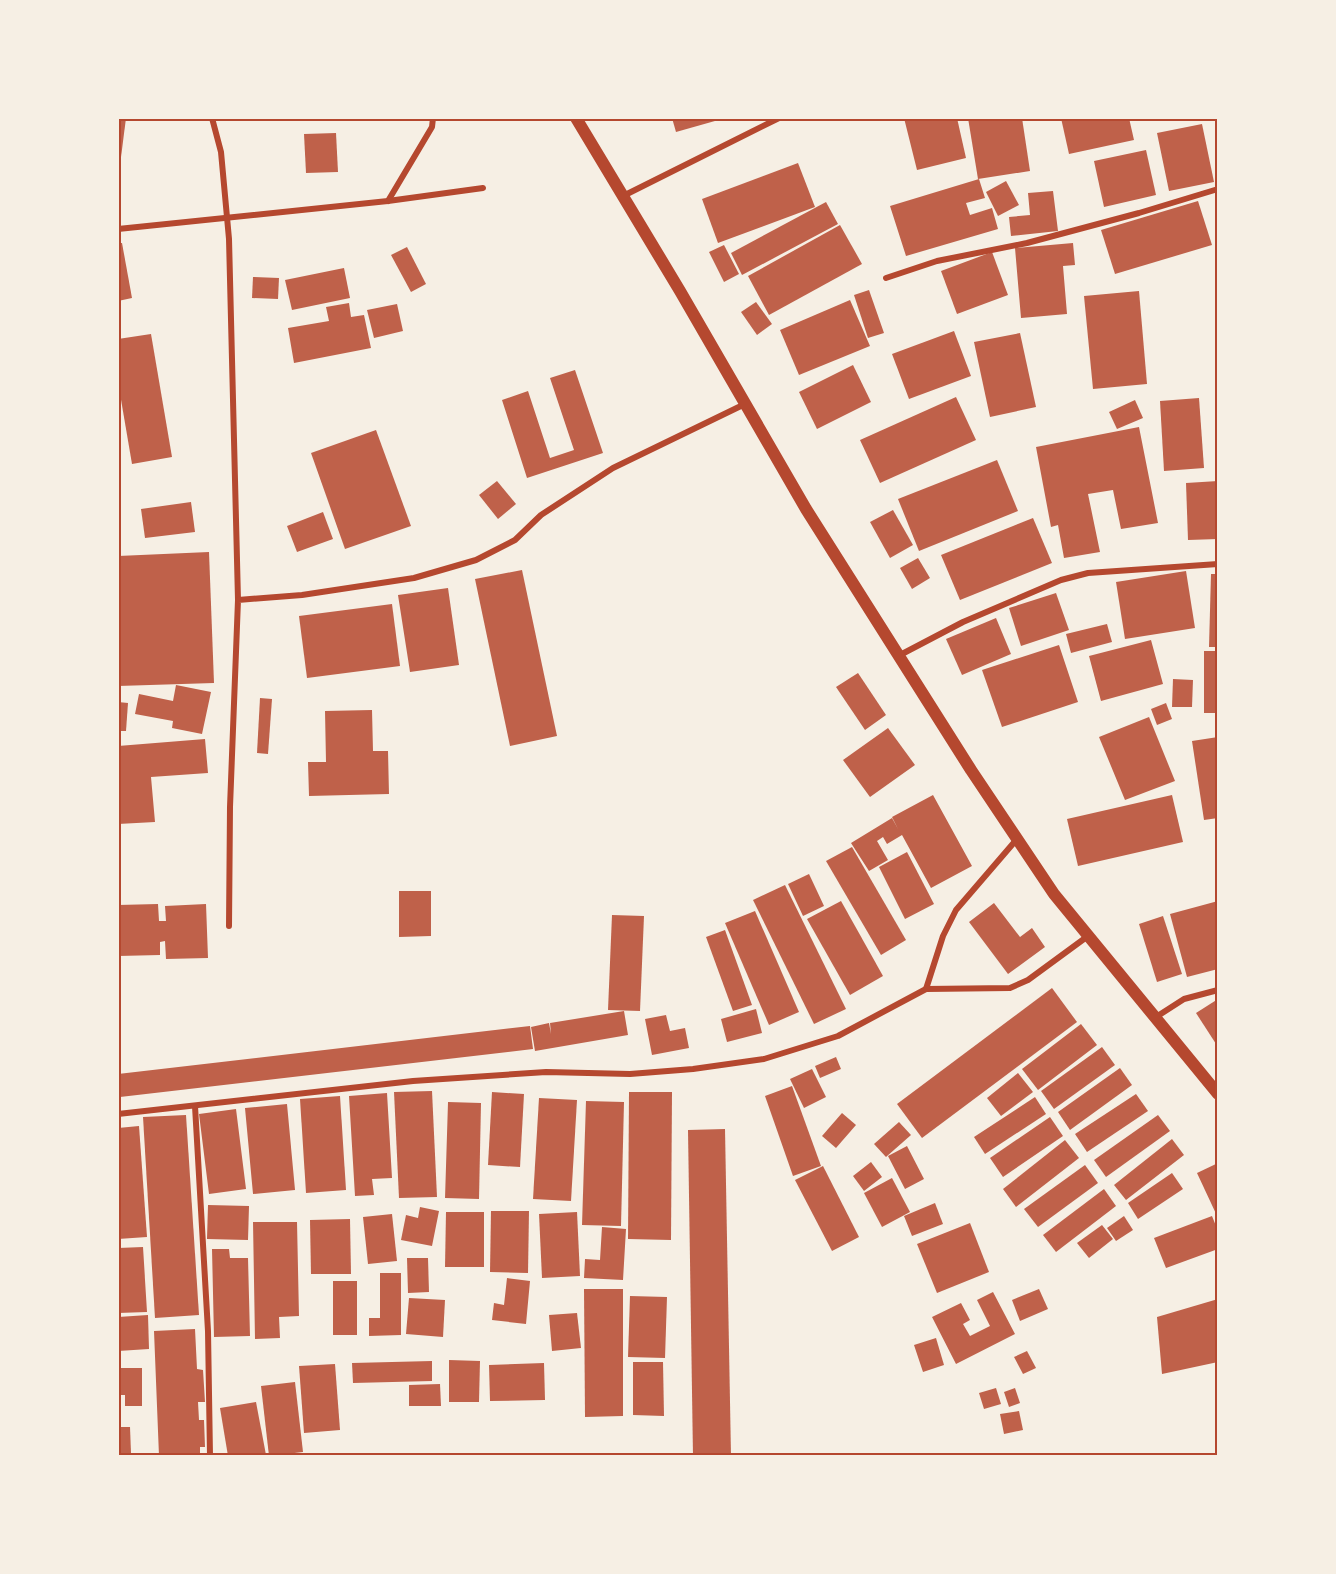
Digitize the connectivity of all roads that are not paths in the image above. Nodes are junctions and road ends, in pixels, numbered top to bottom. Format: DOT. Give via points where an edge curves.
graph roads {
  1 [pos="212,118"];
  2 [pos="433,118"];
  3 [pos="576,118"];
  4 [pos="779,118"];
  5 [pos="483,188"];
  6 [pos="1218,189"];
  7 [pos="623,196"];
  8 [pos="388,201"];
  9 [pos="227,217"];
  10 [pos="118,229"];
  11 [pos="886,278"];
  12 [pos="745,403"];
  13 [pos="1218,564"];
  14 [pos="238,600"];
  15 [pos="900,656"];
  16 [pos="1017,839"];
  17 [pos="229,926"];
  18 [pos="1088,936"];
  19 [pos="927,989"];
  20 [pos="1218,990"];
  21 [pos="1154,1018"];
  22 [pos="1218,1094"];
  23 [pos="195,1106"];
  24 [pos="118,1114"];
  25 [pos="210,1455"];
  1 -- 9 [label="street"];
  2 -- 8 [label="street" via="432,127"];
  3 -- 7 [label="main road"];
  4 -- 7 [label="street"];
  5 -- 8 [label="street"];
  6 -- 11 [label="street" via="1027,243 937,261"];
  7 -- 12 [label="main road"];
  8 -- 9 [label="street"];
  9 -- 10 [label="street"];
  9 -- 14 [label="street"];
  12 -- 14 [label="street" via="613,468 541,515 515,540 476,560 405,580"];
  12 -- 15 [label="main road" via="806,509"];
  13 -- 15 [label="street" via="1088,573 1061,580 963,622"];
  14 -- 17 [label="street"];
  15 -- 16 [label="main road"];
  16 -- 18 [label="main road" via="1053,894"];
  16 -- 19 [label="street" via="956,910 943,936"];
  18 -- 19 [label="street" via="1028,980 1010,988"];
  18 -- 21 [label="main road"];
  19 -- 23 [label="street" via="838,1036 764,1059 630,1074 546,1071 414,1081"];
  20 -- 21 [label="street" via="1184,999"];
  21 -- 22 [label="main road"];
  23 -- 24 [label="street"];
  23 -- 25 [label="street" via="208,1331"];
}
